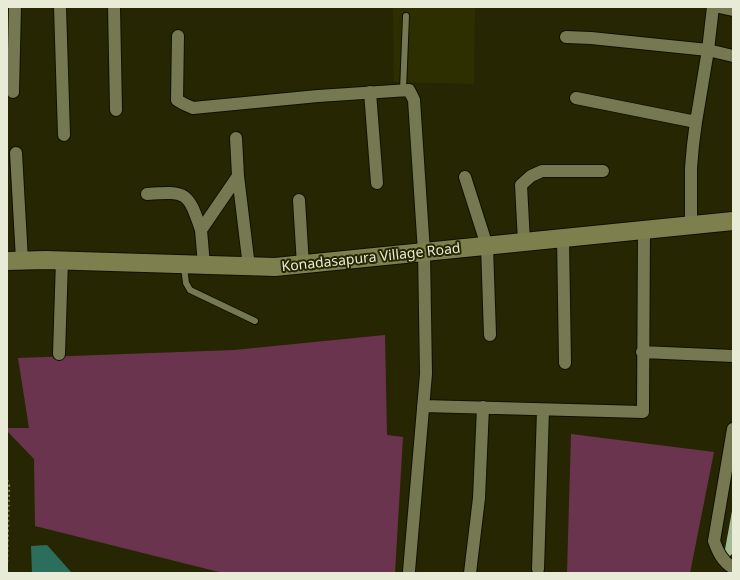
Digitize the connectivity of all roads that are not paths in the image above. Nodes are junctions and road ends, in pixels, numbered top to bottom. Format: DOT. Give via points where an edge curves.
graph roads {
  1 [pos="15,7"];
  2 [pos="60,7"];
  3 [pos="114,7"];
  4 [pos="713,7"];
  5 [pos="719,7"];
  6 [pos="733,10"];
  7 [pos="406,16"];
  8 [pos="178,36"];
  9 [pos="566,37"];
  10 [pos="708,50"];
  11 [pos="733,56"];
  12 [pos="403,90"];
  13 [pos="12,92"];
  14 [pos="370,92"];
  15 [pos="576,98"];
  16 [pos="116,110"];
  17 [pos="696,122"];
  18 [pos="64,135"];
  19 [pos="236,138"];
  20 [pos="16,153"];
  21 [pos="603,171"];
  22 [pos="238,176"];
  23 [pos="465,177"];
  24 [pos="377,183"];
  25 [pos="147,194"];
  26 [pos="299,200"];
  27 [pos="733,221"];
  28 [pos="691,225"];
  29 [pos="201,230"];
  30 [pos="644,230"];
  31 [pos="563,238"];
  32 [pos="524,242"];
  33 [pos="487,246"];
  34 [pos="424,252"];
  35 [pos="15,260"];
  36 [pos="62,260"];
  37 [pos="183,264"];
  38 [pos="204,265"];
  39 [pos="303,265"];
  40 [pos="249,267"];
  41 [pos="255,321"];
  42 [pos="490,335"];
  43 [pos="642,352"];
  44 [pos="59,354"];
  45 [pos="733,356"];
  46 [pos="565,363"];
  47 [pos="423,406"];
  48 [pos="483,408"];
  49 [pos="543,410"];
  50 [pos="733,429"];
  51 [pos="733,568"];
  52 [pos="538,569"];
  53 [pos="409,570"];
  54 [pos="470,573"];
  1 -- 13 [label="street"];
  2 -- 18 [label="street"];
  3 -- 16 [label="street"];
  4 -- 10 [label="street"];
  5 -- 6 [label="street"];
  7 -- 12 [label="lane"];
  8 -- 14 [label="street" via="177,100 193,108"];
  9 -- 10 [label="street"];
  10 -- 11 [label="street"];
  10 -- 17 [label="street"];
  12 -- 14 [label="street"];
  12 -- 34 [label="street" via="409,90 414,100"];
  14 -- 24 [label="street"];
  15 -- 17 [label="street"];
  17 -- 28 [label="street" via="691,168"];
  19 -- 22 [label="street"];
  20 -- 35 [label="street"];
  21 -- 32 [label="street" via="542,171 531,176 521,185"];
  22 -- 29 [label="street"];
  22 -- 40 [label="street"];
  23 -- 33 [label="street"];
  25 -- 29 [label="street" via="171,192 184,195 193,208"];
  26 -- 39 [label="street"];
  27 -- 28 [label="street, Konadasapura Village Road"];
  28 -- 30 [label="street, Konadasapura Village Road"];
  29 -- 38 [label="street"];
  30 -- 31 [label="street, Konadasapura Village Road"];
  30 -- 43 [label="street"];
  31 -- 32 [label="street, Konadasapura Village Road"];
  31 -- 46 [label="street"];
  32 -- 33 [label="street, Konadasapura Village Road"];
  33 -- 34 [label="street, Konadasapura Village Road"];
  33 -- 42 [label="street"];
  34 -- 39 [label="street, Konadasapura Village Road"];
  34 -- 47 [label="street" via="426,374"];
  35 -- 36 [label="street, Konadasapura Village Road"];
  36 -- 37 [label="street, Konadasapura Village Road"];
  36 -- 44 [label="street"];
  37 -- 38 [label="street, Konadasapura Village Road"];
  37 -- 41 [label="lane" via="186,283 190,290"];
  38 -- 40 [label="street, Konadasapura Village Road"];
  39 -- 40 [label="street, Konadasapura Village Road"];
  43 -- 45 [label="street"];
  43 -- 49 [label="street" via="643,412"];
  47 -- 48 [label="street"];
  47 -- 53 [label="street"];
  48 -- 49 [label="street"];
  48 -- 54 [label="street" via="479,498"];
  49 -- 52 [label="street"];
  50 -- 51 [label="street" via="714,541 719,554"];
}
